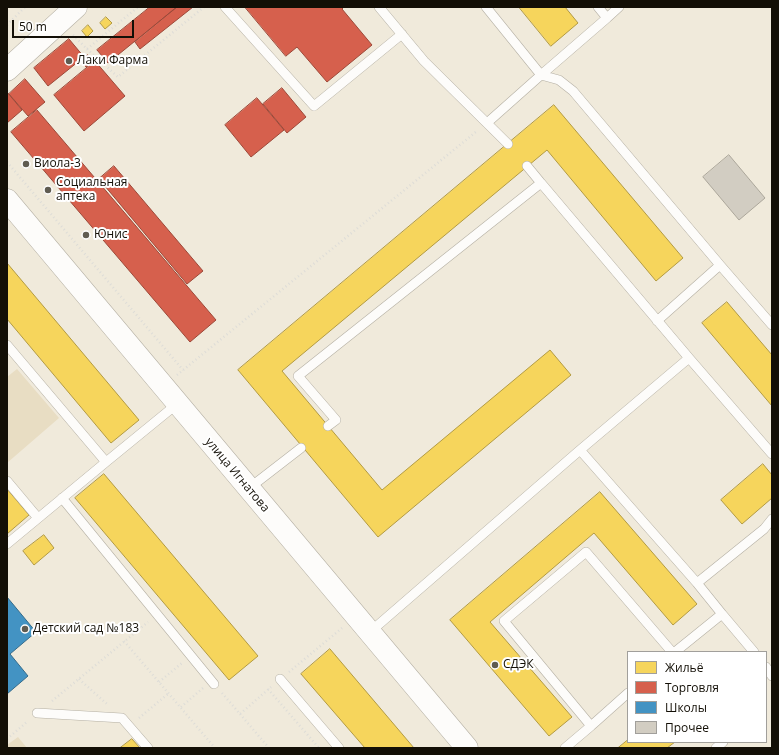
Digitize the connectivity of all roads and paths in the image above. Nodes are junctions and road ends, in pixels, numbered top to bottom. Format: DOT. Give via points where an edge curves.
graph roads {
  1 [pos="25,7"];
  2 [pos="76,7"];
  3 [pos="138,7"];
  4 [pos="204,7"];
  5 [pos="225,7"];
  6 [pos="379,7"];
  7 [pos="486,7"];
  8 [pos="598,7"];
  9 [pos="619,7"];
  10 [pos="607,18"];
  11 [pos="7,25"];
  12 [pos="71,34"];
  13 [pos="402,34"];
  14 [pos="87,49"];
  15 [pos="7,70"];
  16 [pos="542,75"];
  17 [pos="487,123"];
  18 [pos="508,144"];
  19 [pos="7,162"];
  20 [pos="527,166"];
  21 [pos="541,183"];
  22 [pos="7,200"];
  23 [pos="720,265"];
  24 [pos="657,320"];
  25 [pos="772,325"];
  26 [pos="7,345"];
  27 [pos="689,358"];
  28 [pos="183,370"];
  29 [pos="163,387"];
  30 [pos="177,404"];
  31 [pos="328,426"];
  32 [pos="301,448"];
  33 [pos="580,450"];
  34 [pos="772,454"];
  35 [pos="106,462"];
  36 [pos="7,481"];
  37 [pos="248,489"];
  38 [pos="62,498"];
  39 [pos="38,518"];
  40 [pos="772,519"];
  41 [pos="7,544"];
  42 [pos="697,583"];
  43 [pos="157,614"];
  44 [pos="722,614"];
  45 [pos="342,627"];
  46 [pos="370,632"];
  47 [pos="124,642"];
  48 [pos="671,651"];
  49 [pos="676,651"];
  50 [pos="753,651"];
  51 [pos="191,656"];
  52 [pos="80,679"];
  53 [pos="280,679"];
  54 [pos="159,682"];
  55 [pos="213,683"];
  56 [pos="268,689"];
  57 [pos="168,693"];
  58 [pos="627,694"];
  59 [pos="180,707"];
  60 [pos="37,713"];
  61 [pos="240,714"];
  62 [pos="122,718"];
  63 [pos="129,726"];
  64 [pos="591,726"];
  65 [pos="7,739"];
  66 [pos="148,748"];
  67 [pos="215,748"];
  68 [pos="270,748"];
  69 [pos="319,748"];
  70 [pos="340,748"];
  71 [pos="467,748"];
  72 [pos="565,748"];
  1 -- 11 [label="path"];
  2 -- 15 [label="street"];
  3 -- 14 [label="path"];
  4 -- 14 [label="path" via="118,77"];
  5 -- 13 [label="lane" via="314,106"];
  6 -- 13 [label="lane"];
  7 -- 16 [label="lane"];
  8 -- 10 [label="lane"];
  9 -- 10 [label="lane"];
  10 -- 16 [label="lane"];
  12 -- 14 [label="path"];
  13 -- 17 [label="lane" via="424,61"];
  16 -- 17 [label="lane"];
  16 -- 23 [label="lane" via="559,80 573,91"];
  17 -- 18 [label="lane"];
  17 -- 28 [label="path"];
  19 -- 28 [label="path"];
  20 -- 21 [label="lane"];
  21 -- 24 [label="lane"];
  21 -- 31 [label="lane" via="298,376 336,420"];
  22 -- 29 [label="street, улица Игнатова"];
  23 -- 24 [label="lane"];
  23 -- 25 [label="lane"];
  24 -- 27 [label="lane"];
  26 -- 35 [label="lane"];
  27 -- 33 [label="lane"];
  27 -- 34 [label="lane"];
  28 -- 29 [label="path"];
  29 -- 30 [label="street, улица Игнатова"];
  30 -- 35 [label="lane"];
  30 -- 37 [label="street, улица Игнатова"];
  32 -- 37 [label="lane"];
  33 -- 42 [label="lane"];
  33 -- 46 [label="lane"];
  35 -- 38 [label="lane"];
  36 -- 39 [label="lane"];
  37 -- 46 [label="street, улица Игнатова"];
  38 -- 39 [label="lane"];
  38 -- 43 [label="lane"];
  39 -- 41 [label="lane"];
  40 -- 42 [label="lane" via="764,529"];
  42 -- 44 [label="lane"];
  43 -- 47 [label="path"];
  43 -- 51 [label="lane"];
  44 -- 49 [label="lane"];
  44 -- 50 [label="lane"];
  45 -- 53 [label="path"];
  46 -- 71 [label="street, улица Игнатова"];
  47 -- 52 [label="path"];
  47 -- 54 [label="path"];
  48 -- 64 [label="lane" via="586,552 504,621"];
  51 -- 54 [label="path"];
  51 -- 55 [label="lane"];
  52 -- 60 [label="path"];
  52 -- 62 [label="path"];
  53 -- 56 [label="path"];
  53 -- 70 [label="lane"];
  54 -- 57 [label="path"];
  55 -- 59 [label="path"];
  55 -- 61 [label="path"];
  56 -- 61 [label="path"];
  56 -- 69 [label="path"];
  57 -- 59 [label="path"];
  57 -- 63 [label="path"];
  58 -- 64 [label="lane"];
  59 -- 67 [label="path"];
  60 -- 62 [label="lane"];
  60 -- 65 [label="path"];
  61 -- 68 [label="path"];
  62 -- 63 [label="lane"];
  63 -- 66 [label="lane"];
  64 -- 72 [label="lane"];
}
